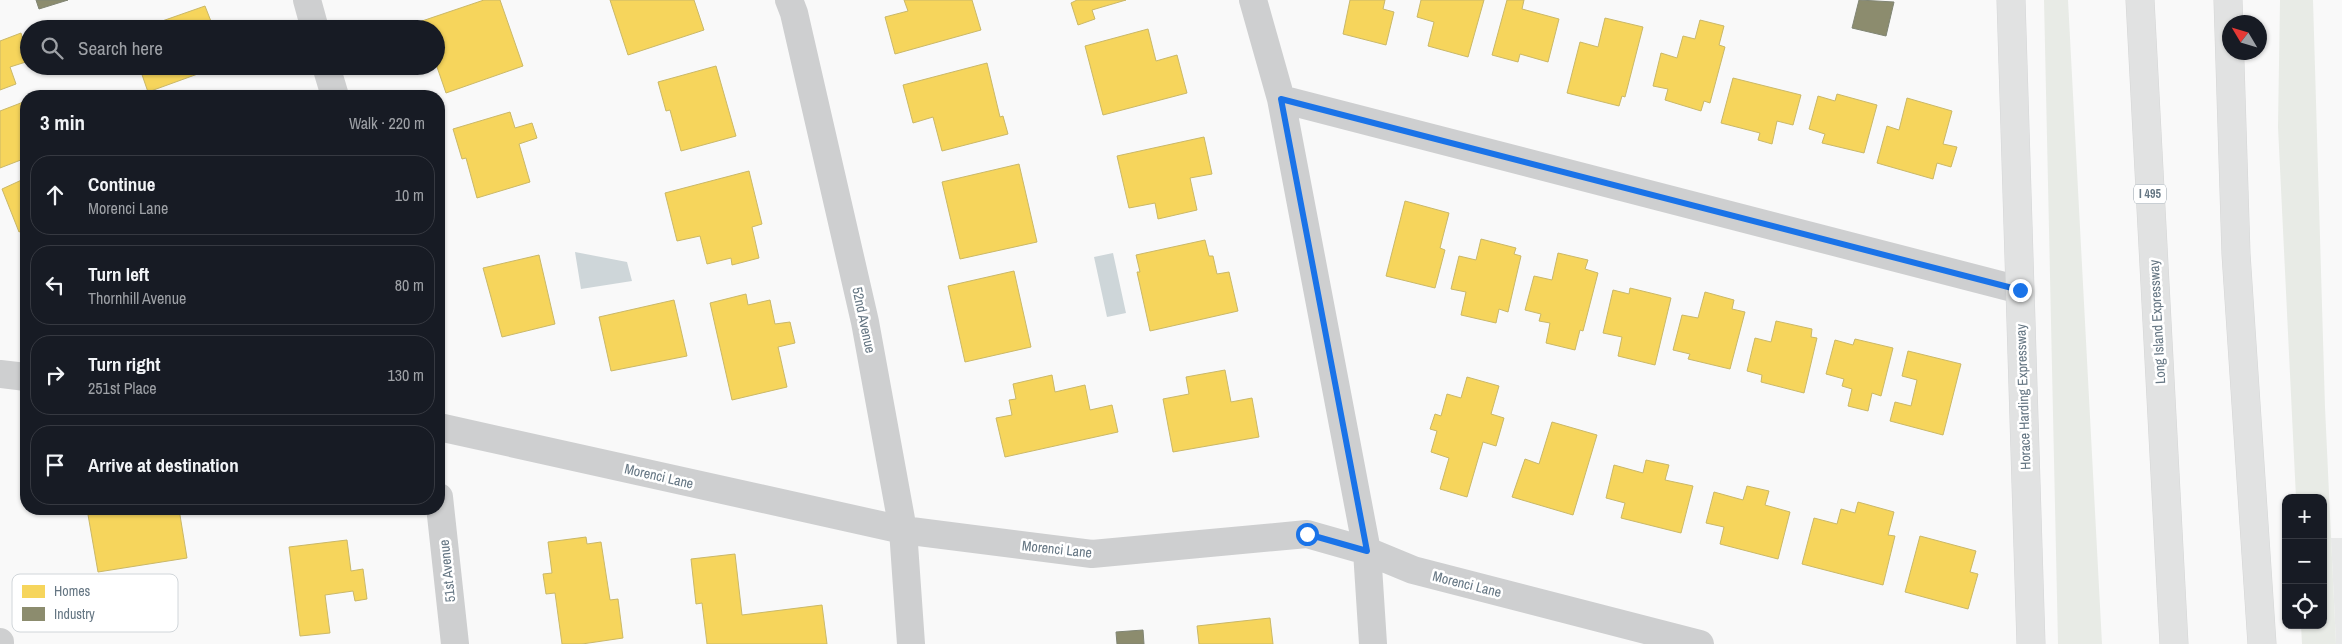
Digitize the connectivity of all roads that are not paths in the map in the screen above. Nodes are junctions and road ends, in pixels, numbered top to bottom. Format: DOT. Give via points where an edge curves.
graph roads {
  1 [pos="307,0"];
  2 [pos="789,0"];
  3 [pos="1253,0"];
  4 [pos="2011,0"];
  5 [pos="2140,0"];
  6 [pos="2228,0"];
  7 [pos="2247,0"];
  8 [pos="2246,15"];
  9 [pos="313,20"];
  10 [pos="2245,60"];
  11 [pos="329,75"];
  12 [pos="333,90"];
  13 [pos="1281,99"];
  14 [pos="2236,254"];
  15 [pos="2020,290"];
  16 [pos="0,374"];
  17 [pos="20,376"];
  18 [pos="445,428"];
  19 [pos="441,515"];
  20 [pos="903,530"];
  21 [pos="1367,551"];
  22 [pos="455,644"];
  23 [pos="912,644"];
  24 [pos="1373,644"];
  25 [pos="1700,644"];
  26 [pos="2031,644"];
  27 [pos="2174,644"];
  28 [pos="2262,644"];
  1 -- 9 [label="street"];
  2 -- 20 [label="street, 52nd Avenue" via="866,322"];
  3 -- 13 [label="street"];
  4 -- 15 [label="main road, Horace Harding Expressway"];
  5 -- 27 [label="main road, Long Island Expressway / I 495"];
  6 -- 14 [label="main road"];
  7 -- 8 [label="main road"];
  10 -- 14 [label="main road"];
  11 -- 12 [label="street"];
  13 -- 15 [label="street"];
  13 -- 21 [label="street"];
  14 -- 28 [label="main road"];
  15 -- 26 [label="main road, Horace Harding Expressway"];
  16 -- 17 [label="street"];
  18 -- 20 [label="street, Morenci Lane"];
  19 -- 22 [label="street, 51st Avenue"];
  20 -- 21 [label="street, Morenci Lane" via="1092,554 1307,534"];
  20 -- 23 [label="street, 52nd Avenue"];
  21 -- 24 [label="street"];
  21 -- 25 [label="street, Morenci Lane" via="1413,570"];
}
